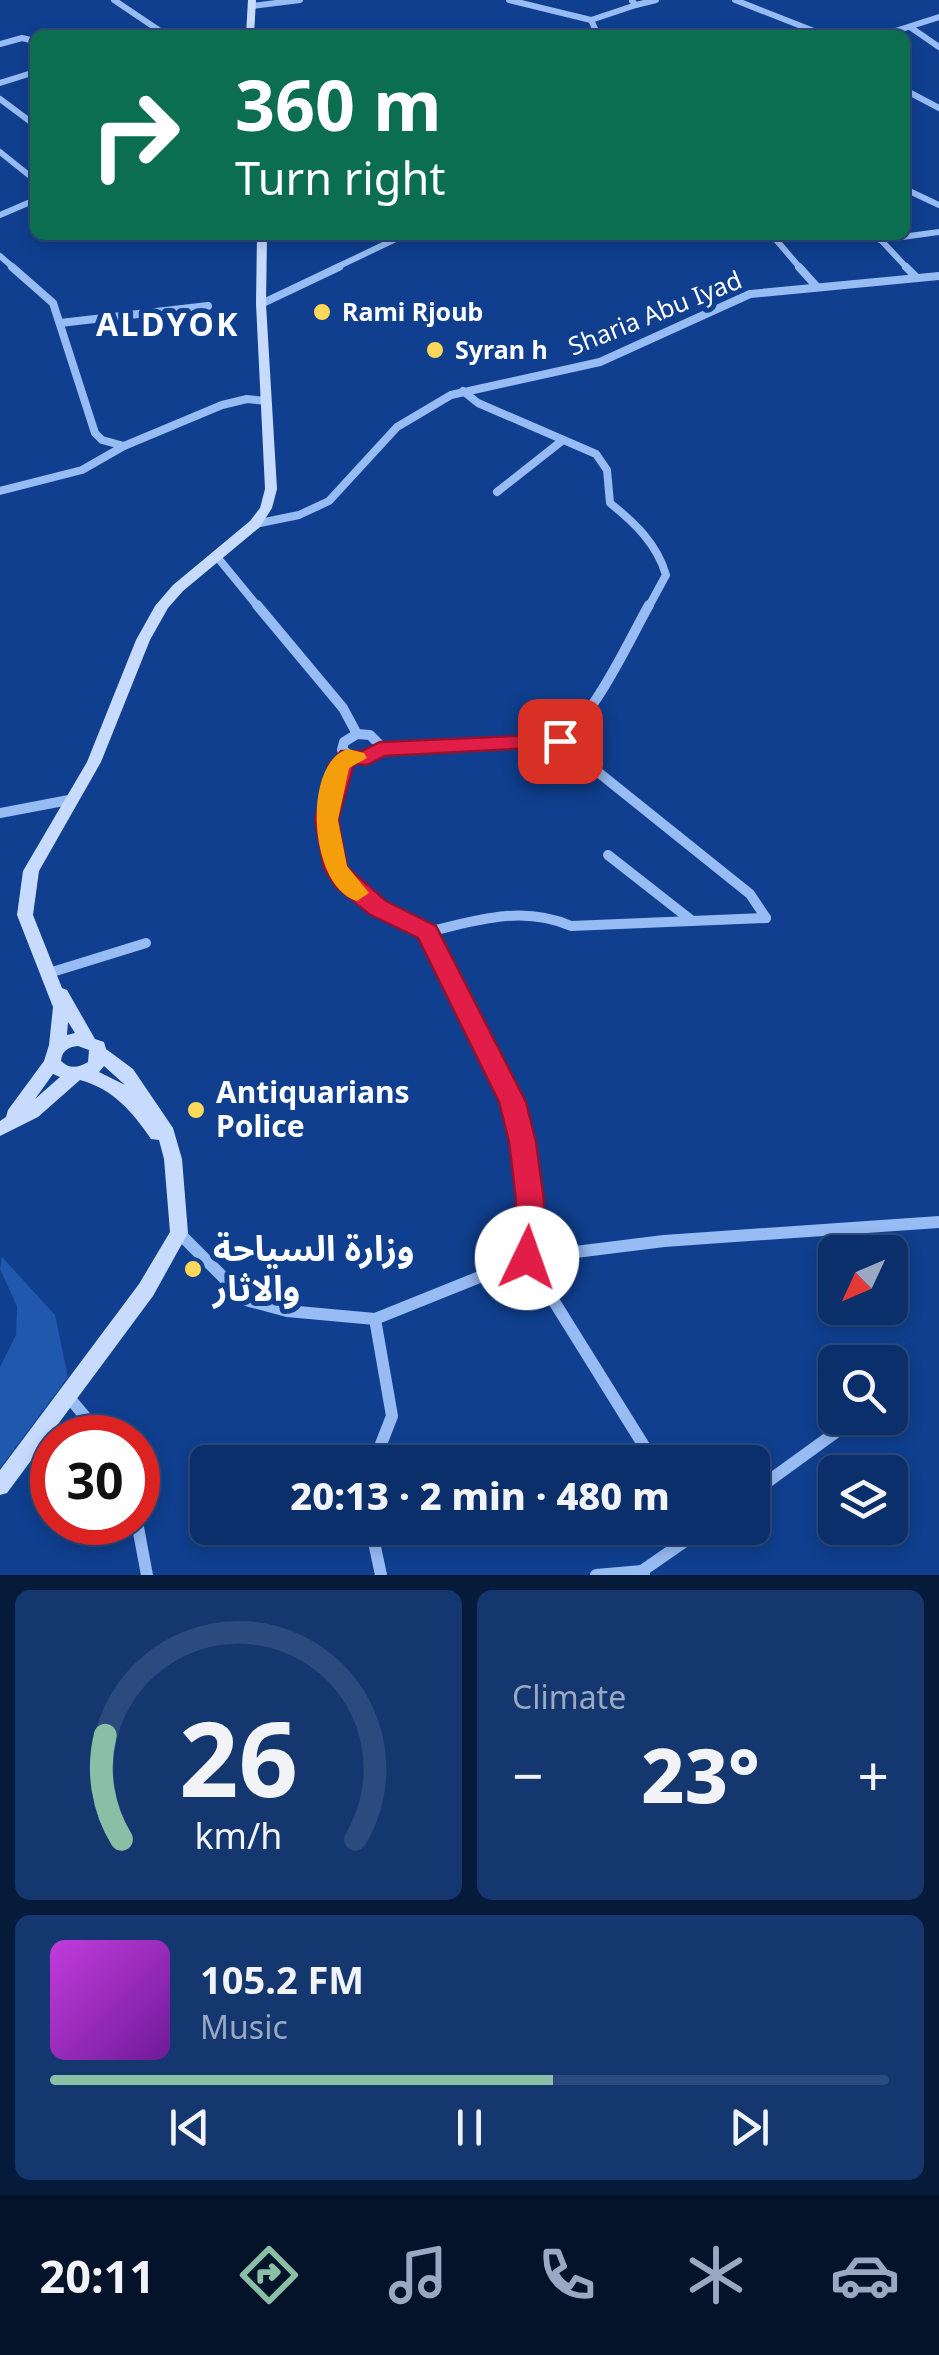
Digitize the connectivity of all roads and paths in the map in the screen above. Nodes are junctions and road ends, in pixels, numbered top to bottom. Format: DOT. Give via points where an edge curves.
graph roads {
  1 [pos="114,0"];
  2 [pos="300,0"];
  3 [pos="509,0"];
  4 [pos="656,0"];
  5 [pos="735,0"];
  6 [pos="634,2"];
  7 [pos="252,3"];
  8 [pos="939,17"];
  9 [pos="591,20"];
  10 [pos="910,28"];
  11 [pos="159,30"];
  12 [pos="250,30"];
  13 [pos="596,30"];
  14 [pos="811,30"];
  15 [pos="902,30"];
  16 [pos="30,40"];
  17 [pos="0,44"];
  18 [pos="939,47"];
  19 [pos="30,74"];
  20 [pos="0,83"];
  21 [pos="910,93"];
  22 [pos="0,98"];
  23 [pos="939,108"];
  24 [pos="30,121"];
  25 [pos="0,152"];
  26 [pos="30,176"];
  27 [pos="910,191"];
  28 [pos="30,202"];
  29 [pos="939,205"];
  30 [pos="0,215"];
  31 [pos="939,232"];
  32 [pos="910,234"];
  33 [pos="262,240"];
  34 [pos="394,240"];
  35 [pos="776,240"];
  36 [pos="881,240"];
  37 [pos="0,256"];
  38 [pos="939,276"];
  39 [pos="917,278"];
  40 [pos="817,287"];
  41 [pos="260,304"];
  42 [pos="208,306"];
  43 [pos="60,323"];
  44 [pos="463,391"];
  45 [pos="267,400"];
  46 [pos="563,440"];
  47 [pos="124,446"];
  48 [pos="0,491"];
  49 [pos="497,492"];
  50 [pos="254,524"];
  51 [pos="218,558"];
  52 [pos="358,734"];
  53 [pos="566,738"];
  54 [pos="380,749"];
  55 [pos="348,756"];
  56 [pos="76,799"];
  57 [pos="0,813"];
  58 [pos="608,855"];
  59 [pos="692,920"];
  60 [pos="428,932"];
  61 [pos="146,943"];
  62 [pos="49,973"];
  63 [pos="93,1046"];
  64 [pos="56,1054"];
  65 [pos="79,1074"];
  66 [pos="0,1128"];
  67 [pos="173,1159"];
  68 [pos="939,1222"];
  69 [pos="179,1233"];
  70 [pos="527,1258"];
  71 [pos="375,1319"];
  72 [pos="66,1394"];
  73 [pos="84,1415"];
  74 [pos="832,1435"];
  75 [pos="381,1445"];
  76 [pos="643,1445"];
  77 [pos="770,1480"];
  78 [pos="0,1486"];
  79 [pos="141,1545"];
  80 [pos="375,1545"];
  81 [pos="679,1545"];
  82 [pos="643,1573"];
  83 [pos="146,1575"];
  84 [pos="381,1575"];
  85 [pos="596,1575"];
  1 -- 11 [label="street"];
  2 -- 7 [label="street"];
  3 -- 9 [label="street"];
  4 -- 6 [label="street"];
  5 -- 14 [label="street"];
  6 -- 9 [label="street"];
  7 -- 12 [label="main road"];
  8 -- 10 [label="street"];
  9 -- 13 [label="street"];
  10 -- 15 [label="street"];
  10 -- 18 [label="street"];
  16 -- 17 [label="street"];
  19 -- 20 [label="street"];
  21 -- 23 [label="street"];
  22 -- 24 [label="street"];
  25 -- 26 [label="street"];
  27 -- 29 [label="street"];
  28 -- 30 [label="street"];
  31 -- 32 [label="street"];
  33 -- 41 [label="main road"];
  34 -- 41 [label="street"];
  35 -- 40 [label="street"];
  36 -- 39 [label="street"];
  37 -- 43 [label="street" via="53,303"];
  38 -- 39 [label="street, Sharia Abu Iyad"];
  39 -- 40 [label="street, Sharia Abu Iyad"];
  40 -- 44 [label="street, Sharia Abu Iyad" via="750,294 600,362"];
  41 -- 45 [label="main road"];
  42 -- 43 [label="street"];
  43 -- 47 [label="street" via="95,434"];
  44 -- 46 [label="street" via="478,404"];
  44 -- 50 [label="street, Sharia Abu Iyad" via="396,427 329,501 299,516"];
  45 -- 47 [label="street" via="222,405"];
  45 -- 50 [label="main road" via="274,473 266,508"];
  46 -- 49 [label="street"];
  46 -- 53 [label="street" via="602,460 610,503 656,551 666,575"];
  47 -- 48 [label="street" via="82,470"];
  50 -- 51 [label="main road"];
  51 -- 52 [label="street"];
  51 -- 56 [label="main road" via="162,606"];
  52 -- 54 [label="street" via="375,738"];
  52 -- 55 [label="street" via="342,746"];
  53 -- 54 [label="street"];
  53 -- 59 [label="street" via="573,752 750,894 766,918"];
  54 -- 55 [label="street" via="367,758"];
  55 -- 60 [label="street" via="328,798 336,868 355,892"];
  56 -- 57 [label="street"];
  56 -- 62 [label="main road" via="42,848 26,893 25,915"];
  58 -- 59 [label="street"];
  59 -- 60 [label="street" via="571,926 554,916 513,914"];
  60 -- 70 [label="street" via="512,1102 530,1200"];
  61 -- 62 [label="street"];
  62 -- 63 [label="main road"];
  62 -- 64 [label="main road" via="61,1007"];
  63 -- 64 [label="main road" via="71,1040"];
  63 -- 65 [label="main road" via="96,1064"];
  63 -- 67 [label="main road" via="147,1098"];
  64 -- 65 [label="main road" via="60,1071"];
  64 -- 66 [label="main road" via="22,1109"];
  65 -- 66 [label="main road"];
  65 -- 67 [label="main road" via="129,1096"];
  67 -- 69 [label="main road"];
  68 -- 70 [label="street" via="664,1241"];
  69 -- 71 [label="street" via="246,1300"];
  69 -- 72 [label="main road" via="146,1290"];
  70 -- 71 [label="street"];
  70 -- 76 [label="street"];
  71 -- 75 [label="street" via="392,1416"];
  72 -- 73 [label="street"];
  72 -- 78 [label="main road"];
  74 -- 77 [label="street"];
  79 -- 83 [label="street"];
  80 -- 84 [label="street"];
  81 -- 82 [label="street"];
  82 -- 85 [label="street"];
}
